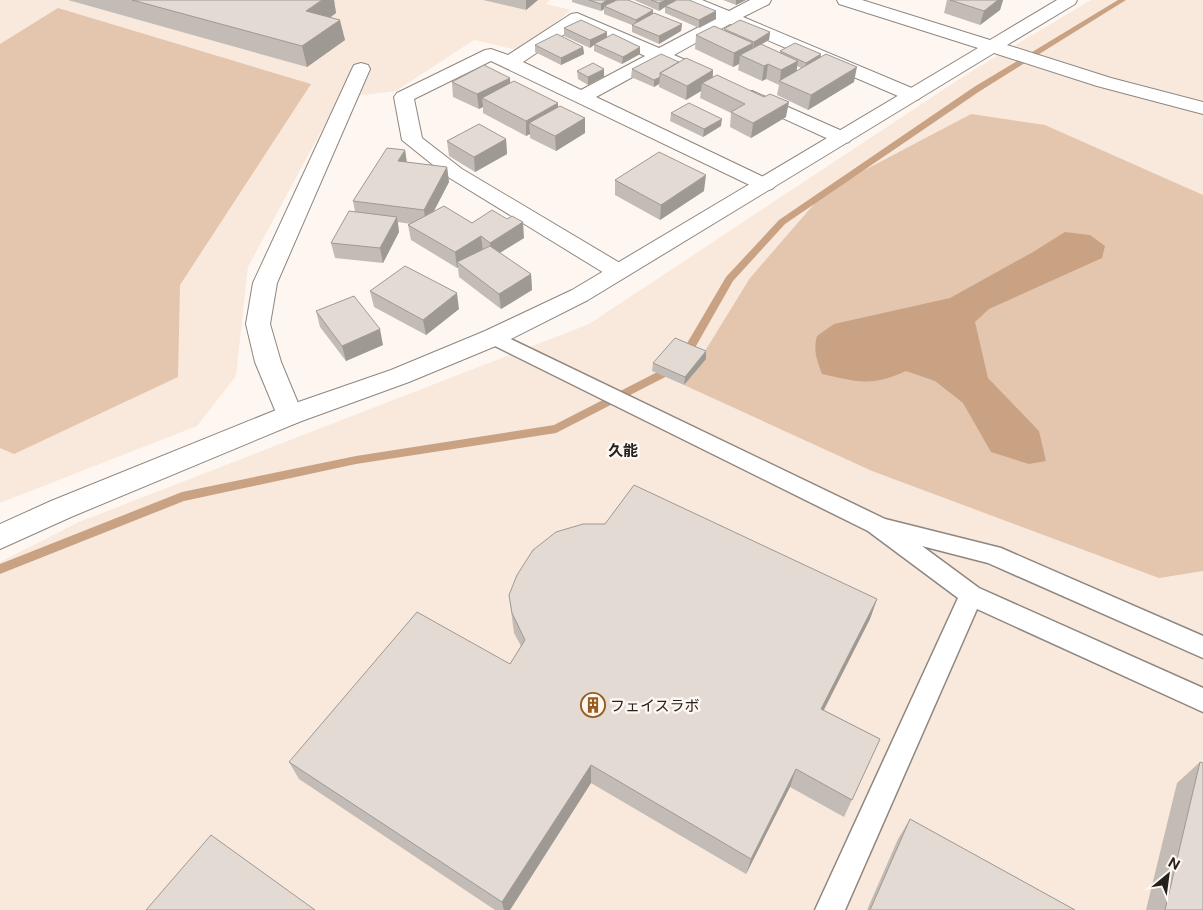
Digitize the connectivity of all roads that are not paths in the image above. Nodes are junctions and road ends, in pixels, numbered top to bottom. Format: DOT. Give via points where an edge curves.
graph roads {
  1 [pos="688,0"];
  2 [pos="762,0"];
  3 [pos="845,0"];
  4 [pos="1069,0"];
  5 [pos="728,17"];
  6 [pos="993,47"];
  7 [pos="659,55"];
  8 [pos="509,63"];
  9 [pos="361,69"];
  10 [pos="711,79"];
  11 [pos="737,91"];
  12 [pos="912,95"];
  13 [pos="581,97"];
  14 [pos="1203,108"];
  15 [pos="842,138"];
  16 [pos="765,185"];
  17 [pos="617,271"];
  18 [pos="494,337"];
  19 [pos="290,415"];
  20 [pos="876,525"];
  21 [pos="0,538"];
  22 [pos="971,595"];
  23 [pos="1203,647"];
  24 [pos="1203,700"];
  25 [pos="830,910"];
  1 -- 5 [label="street"];
  2 -- 5 [label="street"];
  3 -- 6 [label="street"];
  4 -- 6 [label="street"];
  5 -- 7 [label="street"];
  5 -- 12 [label="street"];
  6 -- 12 [label="street"];
  6 -- 14 [label="street" via="1104,82"];
  7 -- 8 [label="street" via="577,18"];
  7 -- 10 [label="street"];
  7 -- 13 [label="street"];
  8 -- 13 [label="street"];
  8 -- 17 [label="street" via="490,54 404,98 412,140 456,173"];
  9 -- 19 [label="street" via="264,283 258,324 268,362"];
  11 -- 15 [label="street"];
  12 -- 15 [label="street"];
  13 -- 16 [label="street"];
  15 -- 16 [label="street"];
  16 -- 17 [label="street"];
  17 -- 18 [label="street" via="580,295"];
  18 -- 19 [label="street" via="400,376"];
  18 -- 20 [label="lane"];
  19 -- 21 [label="street" via="61,508"];
  20 -- 22 [label="lane"];
  20 -- 23 [label="lane" via="993,554"];
  22 -- 24 [label="lane"];
  22 -- 25 [label="lane"];
}
